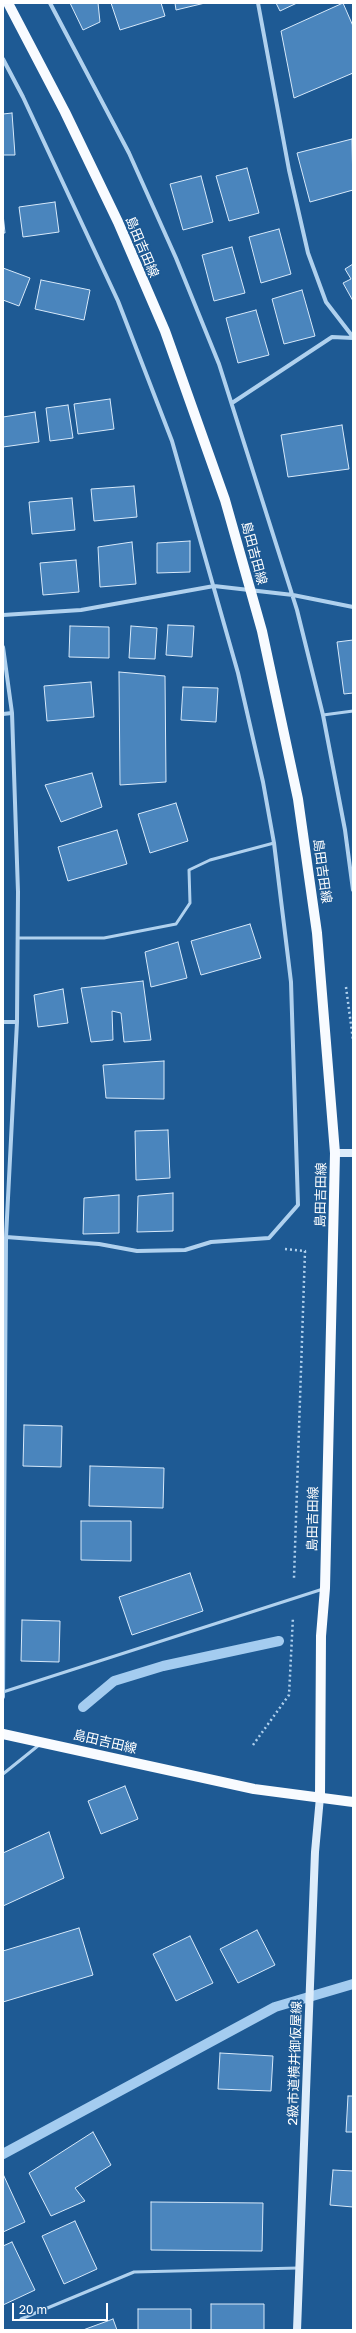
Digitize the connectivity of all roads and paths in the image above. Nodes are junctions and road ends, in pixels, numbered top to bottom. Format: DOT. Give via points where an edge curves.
graph roads {
  1 [pos="8,3"];
  2 [pos="50,3"];
  3 [pos="258,3"];
  4 [pos="3,59"];
  5 [pos="353,337"];
  6 [pos="232,404"];
  7 [pos="214,586"];
  8 [pos="293,595"];
  9 [pos="353,607"];
  10 [pos="3,615"];
  11 [pos="3,648"];
  12 [pos="353,711"];
  13 [pos="12,713"];
  14 [pos="3,714"];
  15 [pos="323,715"];
  16 [pos="274,843"];
  17 [pos="353,890"];
  18 [pos="18,938"];
  19 [pos="3,1022"];
  20 [pos="17,1022"];
  21 [pos="335,1153"];
  22 [pos="353,1153"];
  23 [pos="6,1237"];
  24 [pos="281,1249"];
  25 [pos="5,1319"];
  26 [pos="294,1584"];
  27 [pos="325,1588"];
  28 [pos="293,1616"];
  29 [pos="3,1692"];
  30 [pos="3,1697"];
  31 [pos="3,1734"];
  32 [pos="43,1741"];
  33 [pos="253,1745"];
  34 [pos="3,1774"];
  35 [pos="320,1797"];
  36 [pos="353,1802"];
  37 [pos="299,2268"];
  38 [pos="21,2319"];
  39 [pos="297,2330"];
  1 -- 21 [label="main road, 島田吉田線" via="118,222 165,331 225,500 262,631 298,799 317,933"];
  2 -- 6 [label="street" via="132,160 176,258 219,364"];
  3 -- 5 [label="street" via="289,170 308,252 326,302"];
  4 -- 7 [label="street" via="118,301 172,441"];
  5 -- 6 [label="street" via="332,337"];
  6 -- 8 [label="street"];
  7 -- 8 [label="street"];
  7 -- 10 [label="street" via="81,610"];
  7 -- 16 [label="street" via="238,673"];
  8 -- 9 [label="street"];
  8 -- 15 [label="street"];
  11 -- 13 [label="street"];
  12 -- 15 [label="lane"];
  13 -- 14 [label="street"];
  13 -- 18 [label="street"];
  15 -- 17 [label="street" via="345,830"];
  16 -- 18 [label="lane" via="210,860 189,870 190,903 176,924 104,938"];
  16 -- 23 [label="street" via="292,982 298,1205 269,1238 211,1242 185,1250 137,1251 99,1244"];
  18 -- 20 [label="street"];
  19 -- 20 [label="street"];
  20 -- 23 [label="street"];
  21 -- 22 [label="street"];
  21 -- 27 [label="main road, 島田吉田線"];
  23 -- 25 [label="street"];
  24 -- 26 [label="path" via="305,1251"];
  25 -- 29 [label="street"];
  27 -- 29 [label="lane"];
  27 -- 35 [label="main road, 島田吉田線" via="321,1636"];
  28 -- 33 [label="path" via="289,1695"];
  29 -- 30 [label="street"];
  31 -- 32 [label="main road, 島田吉田線"];
  32 -- 34 [label="lane"];
  32 -- 35 [label="main road, 島田吉田線" via="254,1789"];
  35 -- 36 [label="main road, 島田吉田線"];
  35 -- 37 [label="street, 2級市道横井御仮屋線" via="315,1852"];
  37 -- 38 [label="lane" via="134,2272"];
  37 -- 39 [label="street, 2級市道横井御仮屋線"];
}
